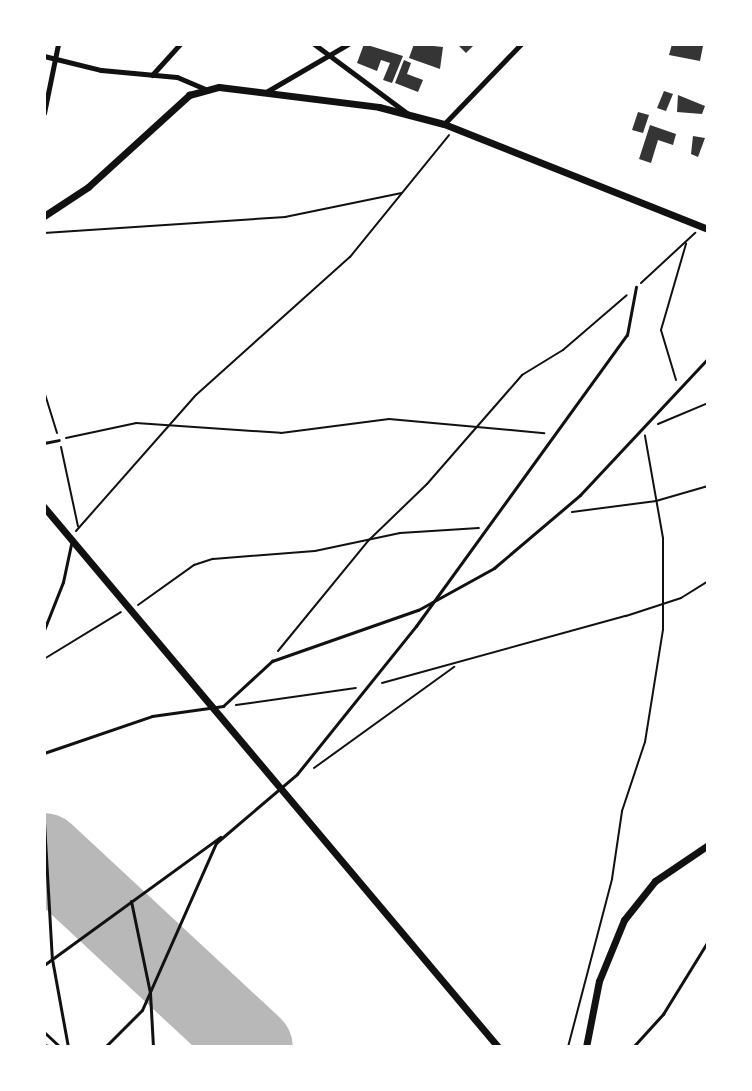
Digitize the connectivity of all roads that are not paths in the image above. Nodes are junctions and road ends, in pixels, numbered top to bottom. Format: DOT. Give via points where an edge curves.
graph roads {
  1 [pos="58,44"];
  2 [pos="180,44"];
  3 [pos="314,44"];
  4 [pos="348,44"];
  5 [pos="521,44"];
  6 [pos="330,55"];
  7 [pos="44,56"];
  8 [pos="54,57"];
  9 [pos="152,75"];
  10 [pos="205,89"];
  11 [pos="262,94"];
  12 [pos="44,113"];
  13 [pos="408,113"];
  14 [pos="444,124"];
  15 [pos="44,216"];
  16 [pos="704,228"];
  17 [pos="636,287"];
  18 [pos="708,358"];
  19 [pos="59,440"];
  20 [pos="44,443"];
  21 [pos="44,507"];
  22 [pos="71,539"];
  23 [pos="434,602"];
  24 [pos="44,630"];
  25 [pos="213,709"];
  26 [pos="44,753"];
  27 [pos="279,789"];
  28 [pos="44,822"];
  29 [pos="223,835"];
  30 [pos="708,845"];
  31 [pos="130,900"];
  32 [pos="708,941"];
  33 [pos="52,959"];
  34 [pos="44,965"];
  35 [pos="150,993"];
  36 [pos="44,1032"];
  37 [pos="60,1047"];
  38 [pos="68,1047"];
  39 [pos="105,1047"];
  40 [pos="153,1047"];
  41 [pos="498,1047"];
  42 [pos="586,1047"];
  43 [pos="633,1047"];
  1 -- 8 [label="street"];
  2 -- 9 [label="street"];
  3 -- 6 [label="street"];
  4 -- 6 [label="street"];
  5 -- 14 [label="street"];
  6 -- 11 [label="street"];
  6 -- 13 [label="street"];
  7 -- 8 [label="street"];
  8 -- 9 [label="street" via="101,70"];
  8 -- 12 [label="street"];
  9 -- 10 [label="street" via="185,79"];
  10 -- 11 [label="street"];
  10 -- 15 [label="street" via="189,95 88,187"];
  11 -- 13 [label="street"];
  13 -- 14 [label="street"];
  14 -- 16 [label="street"];
  17 -- 23 [label="lane" via="627,335"];
  18 -- 23 [label="lane" via="561,514 494,568"];
  19 -- 20 [label="lane"];
  21 -- 22 [label="street"];
  22 -- 24 [label="lane" via="63,582"];
  22 -- 25 [label="street"];
  23 -- 25 [label="lane" via="267,665"];
  23 -- 27 [label="lane" via="297,774"];
  25 -- 26 [label="lane" via="152,716"];
  25 -- 27 [label="street"];
  27 -- 29 [label="lane"];
  27 -- 41 [label="street"];
  28 -- 33 [label="lane"];
  29 -- 31 [label="lane"];
  29 -- 35 [label="lane"];
  30 -- 42 [label="street" via="679,861 636,900 599,981"];
  31 -- 33 [label="lane"];
  31 -- 35 [label="lane"];
  32 -- 43 [label="lane" via="663,1014"];
  33 -- 34 [label="lane"];
  33 -- 38 [label="lane"];
  35 -- 39 [label="lane" via="132,1023"];
  35 -- 40 [label="lane"];
  36 -- 37 [label="lane"];
}
